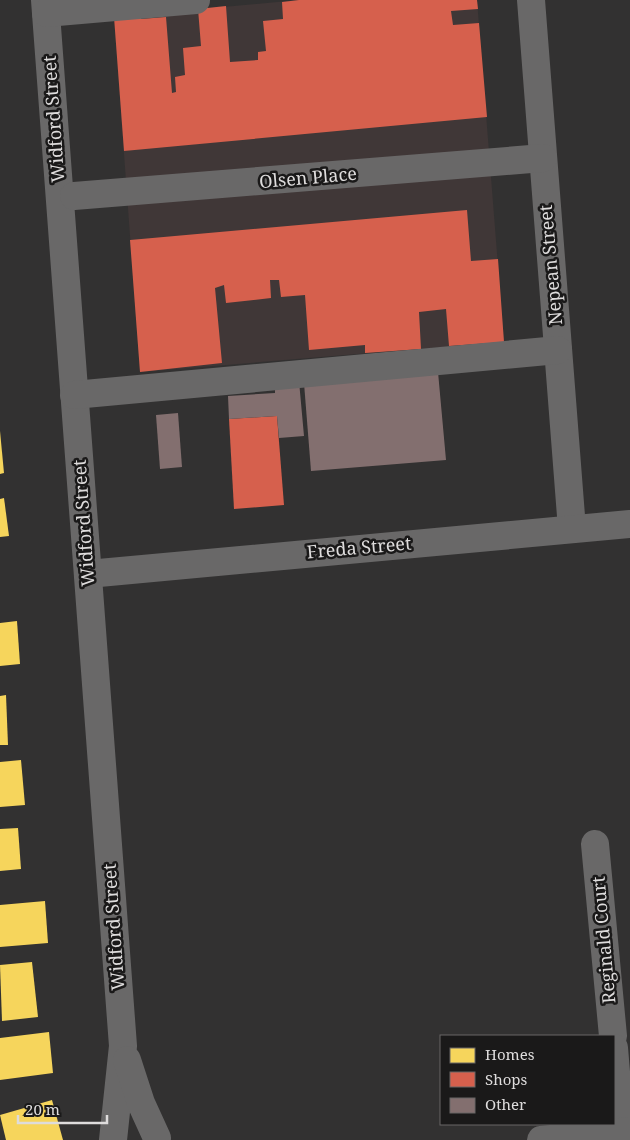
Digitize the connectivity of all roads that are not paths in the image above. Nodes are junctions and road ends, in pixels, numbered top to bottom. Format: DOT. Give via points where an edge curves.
graph roads {
  1 [pos="196,0"];
  2 [pos="531,0"];
  3 [pos="45,6"];
  4 [pos="543,158"];
  5 [pos="74,196"];
  6 [pos="558,350"];
  7 [pos="74,395"];
  8 [pos="630,524"];
  9 [pos="572,529"];
  10 [pos="88,574"];
  11 [pos="595,844"];
  12 [pos="613,1035"];
  13 [pos="123,1046"];
  14 [pos="615,1055"];
  15 [pos="626,1131"];
  16 [pos="159,1139"];
  17 [pos="115,1140"];
  18 [pos="541,1140"];
  1 -- 3 [label="street"];
  2 -- 4 [label="street, Nepean Street"];
  3 -- 7 [label="street, Widford Street"];
  4 -- 5 [label="street, Olsen Place"];
  4 -- 6 [label="street, Nepean Street"];
  6 -- 7 [label="street"];
  6 -- 9 [label="street, Nepean Street"];
  7 -- 10 [label="street, Widford Street"];
  8 -- 9 [label="street, Freda Street"];
  9 -- 10 [label="street, Freda Street"];
  10 -- 13 [label="street, Widford Street"];
  11 -- 12 [label="street, Reginald Court"];
  13 -- 16 [label="street, Widford Street" via="141,1103"];
  13 -- 17 [label="street, Widford Street"];
  14 -- 15 [label="street"];
  15 -- 18 [label="street"];
  16 -- 17 [label="street" via="142,1134"];
}
